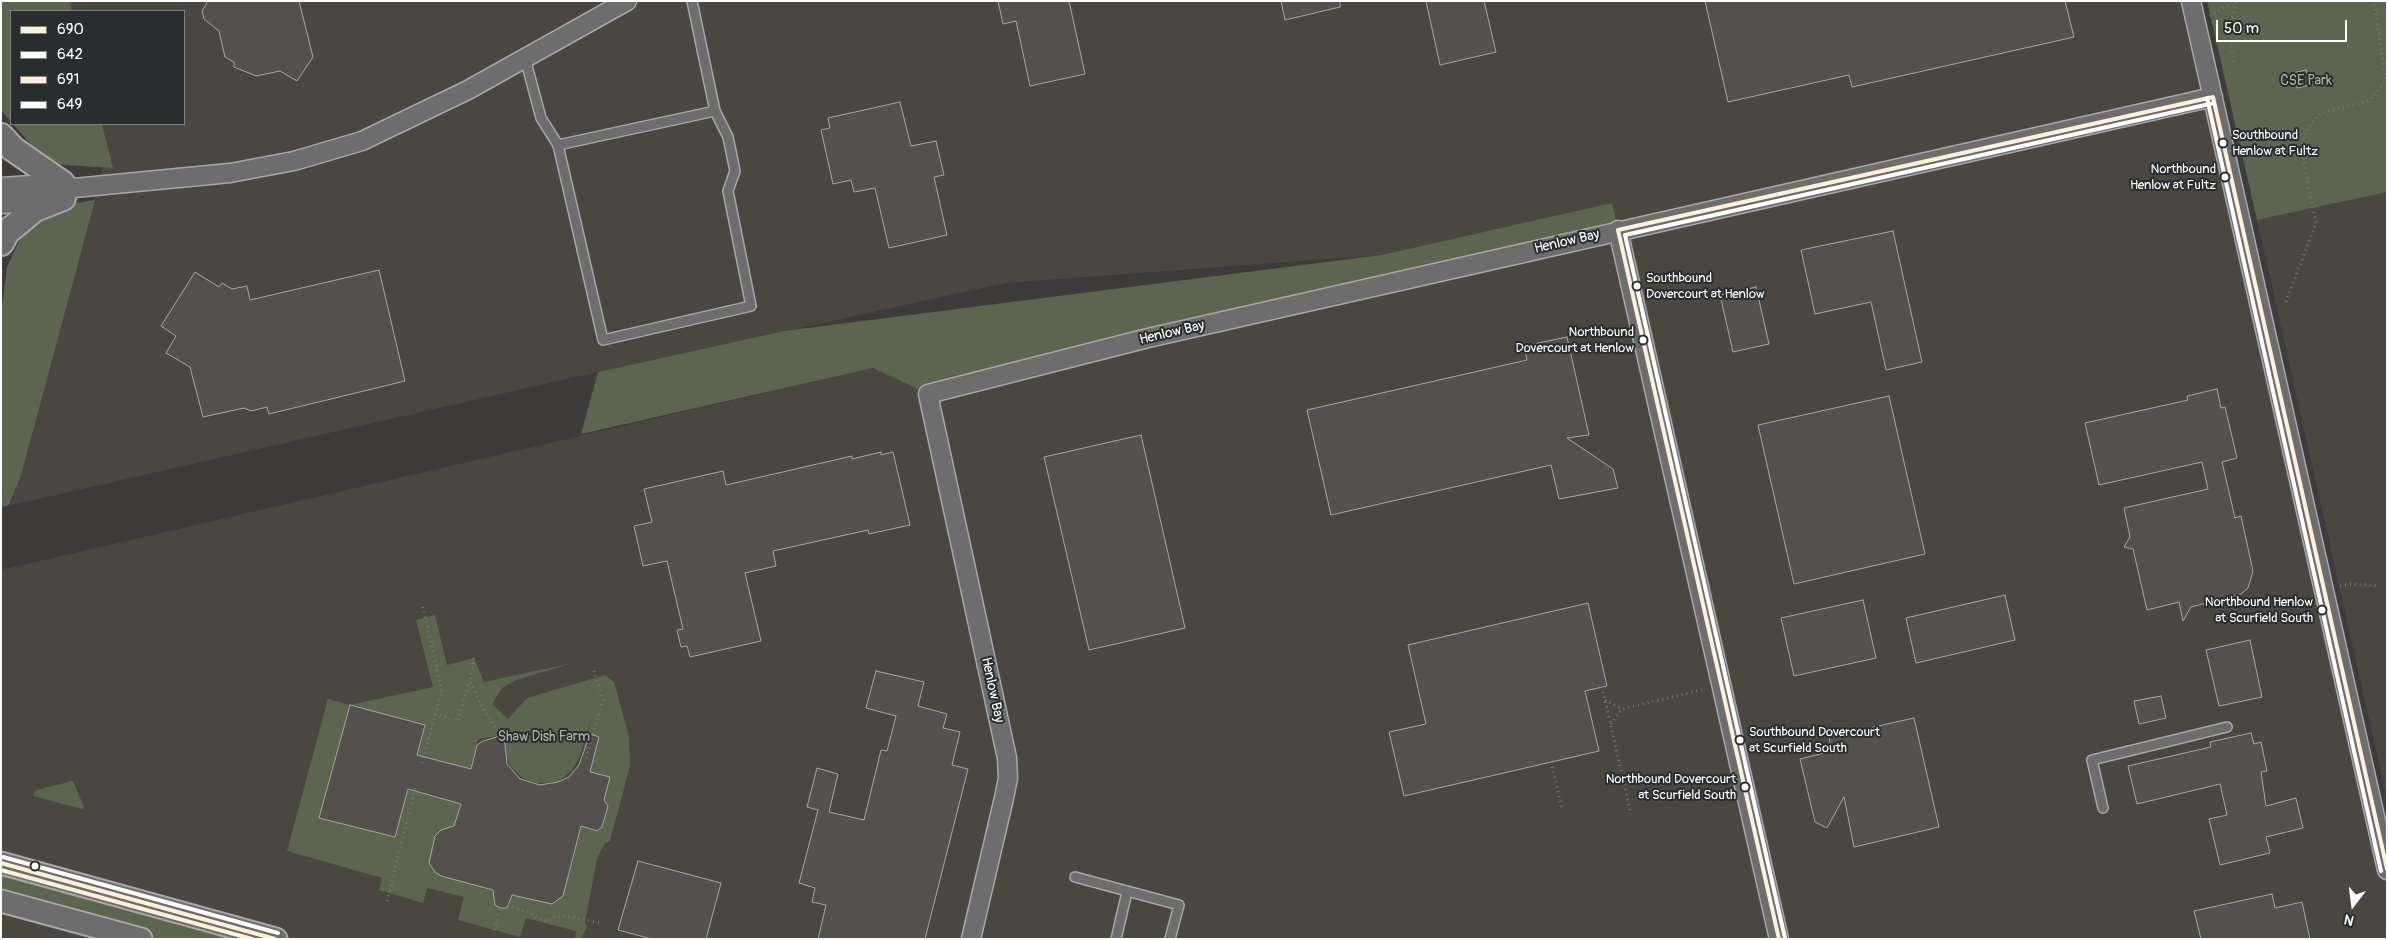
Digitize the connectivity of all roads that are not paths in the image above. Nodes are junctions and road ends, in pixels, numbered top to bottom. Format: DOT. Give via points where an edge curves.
graph roads {
  1 [pos="628,1"];
  2 [pos="692,1"];
  3 [pos="2191,1"];
  4 [pos="525,58"];
  5 [pos="2213,97"];
  6 [pos="715,111"];
  7 [pos="1,136"];
  8 [pos="558,145"];
  9 [pos="1,187"];
  10 [pos="66,190"];
  11 [pos="1,204"];
  12 [pos="1618,230"];
  13 [pos="1,243"];
  14 [pos="2227,727"];
  15 [pos="2103,808"];
  16 [pos="2383,838"];
  17 [pos="1,863"];
  18 [pos="2387,870"];
  19 [pos="1075,877"];
  20 [pos="1127,892"];
  21 [pos="1,901"];
  22 [pos="141,939"];
  23 [pos="276,939"];
  24 [pos="970,939"];
  25 [pos="1116,939"];
  26 [pos="1170,939"];
  27 [pos="1780,939"];
  1 -- 4 [label="street"];
  2 -- 6 [label="lane"];
  3 -- 5 [label="street"];
  4 -- 8 [label="lane" via="541,118"];
  4 -- 10 [label="street" via="399,125 362,141 294,161 230,173"];
  5 -- 12 [label="street, Henlow Bay"];
  5 -- 16 [label="street" via="2323,590"];
  6 -- 8 [label="lane"];
  6 -- 8 [label="lane" via="728,137 735,171 728,191 750,306 603,340"];
  7 -- 10 [label="main road"];
  9 -- 10 [label="street"];
  10 -- 11 [label="street"];
  10 -- 13 [label="main road" via="35,209 7,232"];
  12 -- 24 [label="street, Henlow Bay" via="1148,338 928,394 1007,758 1004,798"];
  12 -- 27 [label="street"];
  14 -- 15 [label="lane" via="2092,760"];
  16 -- 18 [label="street"];
  17 -- 23 [label="street"];
  19 -- 20 [label="lane"];
  20 -- 25 [label="lane"];
  20 -- 26 [label="lane" via="1179,905"];
  21 -- 22 [label="street"];
}
